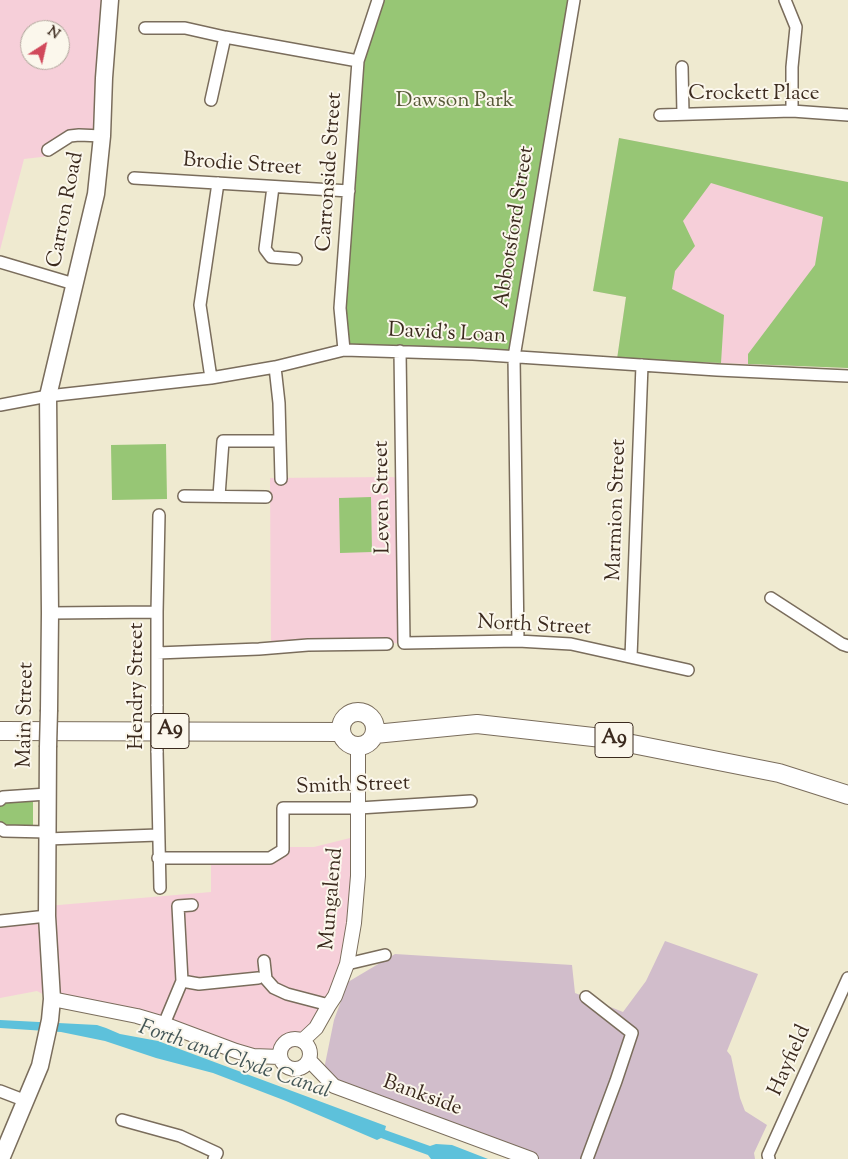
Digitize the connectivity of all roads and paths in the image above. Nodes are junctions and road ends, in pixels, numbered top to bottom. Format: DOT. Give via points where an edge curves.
graph roads {
  1 [pos="110,0"];
  2 [pos="378,0"];
  3 [pos="574,0"];
  4 [pos="785,0"];
  5 [pos="145,28"];
  6 [pos="225,37"];
  7 [pos="358,61"];
  8 [pos="682,67"];
  9 [pos="211,100"];
  10 [pos="792,112"];
  11 [pos="683,114"];
  12 [pos="660,115"];
  13 [pos="848,115"];
  14 [pos="102,136"];
  15 [pos="48,150"];
  16 [pos="134,178"];
  17 [pos="218,183"];
  18 [pos="273,187"];
  19 [pos="348,191"];
  20 [pos="296,258"];
  21 [pos="0,262"];
  22 [pos="74,284"];
  23 [pos="344,350"];
  24 [pos="400,351"];
  25 [pos="514,357"];
  26 [pos="642,365"];
  27 [pos="275,367"];
  28 [pos="848,376"];
  29 [pos="211,378"];
  30 [pos="48,396"];
  31 [pos="0,405"];
  32 [pos="280,442"];
  33 [pos="281,478"];
  34 [pos="184,496"];
  35 [pos="219,496"];
  36 [pos="266,497"];
  37 [pos="159,515"];
  38 [pos="771,598"];
  39 [pos="50,612"];
  40 [pos="157,612"];
  41 [pos="518,641"];
  42 [pos="404,643"];
  43 [pos="387,644"];
  44 [pos="848,646"];
  45 [pos="157,653"];
  46 [pos="631,657"];
  47 [pos="688,670"];
  48 [pos="0,731"];
  49 [pos="341,732"];
  50 [pos="375,734"];
  51 [pos="358,747"];
  52 [pos="46,794"];
  53 [pos="848,795"];
  54 [pos="0,800"];
  55 [pos="471,801"];
  56 [pos="359,808"];
  57 [pos="0,828"];
  58 [pos="47,835"];
  59 [pos="158,835"];
  60 [pos="158,858"];
  61 [pos="160,888"];
  62 [pos="192,905"];
  63 [pos="47,916"];
  64 [pos="0,921"];
  65 [pos="385,955"];
  66 [pos="264,961"];
  67 [pos="347,964"];
  68 [pos="258,978"];
  69 [pos="848,978"];
  70 [pos="182,981"];
  71 [pos="586,997"];
  72 [pos="52,999"];
  73 [pos="329,1005"];
  74 [pos="164,1024"];
  75 [pos="302,1041"];
  76 [pos="280,1057"];
  77 [pos="309,1060"];
  78 [pos="0,1091"];
  79 [pos="26,1101"];
  80 [pos="122,1120"];
  81 [pos="218,1152"];
  82 [pos="1,1159"];
  83 [pos="530,1159"];
  84 [pos="587,1159"];
  85 [pos="769,1159"];
  1 -- 14 [label="main road, Carron Road"];
  2 -- 7 [label="street, Carronside Street"];
  3 -- 25 [label="street, Abbotsford Street"];
  4 -- 10 [label="street" via="796,27"];
  5 -- 6 [label="street" via="185,28"];
  6 -- 7 [label="street"];
  6 -- 9 [label="street"];
  7 -- 19 [label="street, Carronside Street"];
  8 -- 11 [label="street"];
  10 -- 11 [label="street, Crockett Place"];
  10 -- 13 [label="street, Crockett Place"];
  11 -- 12 [label="street, Crockett Place"];
  14 -- 15 [label="street" via="70,136"];
  14 -- 22 [label="main road, Carron Road" via="96,194"];
  16 -- 17 [label="street, Brodie Street"];
  17 -- 18 [label="street, Brodie Street"];
  17 -- 29 [label="street" via="200,305"];
  18 -- 19 [label="street, Brodie Street"];
  18 -- 20 [label="street" via="265,249 271,257"];
  19 -- 23 [label="street, Carronside Street" via="340,308"];
  21 -- 22 [label="street"];
  22 -- 30 [label="main road, Carron Road"];
  23 -- 24 [label="street, David's Loan"];
  23 -- 27 [label="street, David's Loan"];
  24 -- 25 [label="street, David's Loan"];
  24 -- 42 [label="street, Leven Street"];
  25 -- 26 [label="street, David's Loan"];
  25 -- 41 [label="street, Abbotsford Street"];
  26 -- 28 [label="street, David's Loan"];
  26 -- 46 [label="street, Marmion Street"];
  27 -- 29 [label="street, David's Loan"];
  27 -- 32 [label="street" via="280,403"];
  29 -- 30 [label="street, David's Loan"];
  30 -- 31 [label="street, David's Loan"];
  30 -- 39 [label="main road, Main Street"];
  32 -- 33 [label="street"];
  32 -- 35 [label="street" via="223,441"];
  34 -- 35 [label="street"];
  35 -- 36 [label="street"];
  37 -- 40 [label="street, Hendry Street"];
  38 -- 44 [label="street"];
  39 -- 40 [label="street"];
  39 -- 52 [label="main road, Main Street, bridge"];
  40 -- 45 [label="street, Hendry Street"];
  41 -- 42 [label="street, North Street"];
  41 -- 46 [label="street, North Street" via="571,644"];
  43 -- 45 [label="street"];
  45 -- 59 [label="street, Hendry Street, bridge"];
  46 -- 47 [label="street, North Street"];
  48 -- 49 [label="main road, A9"];
  49 -- 50 [label="main road" via="348,715 359,712 374,722"];
  49 -- 51 [label="main road" via="347,742"];
  50 -- 51 [label="main road" via="369,743"];
  50 -- 53 [label="main road, A9" via="477,724 602,738 779,773"];
  51 -- 56 [label="street, Mungalend"];
  52 -- 54 [label="street" via="3,797"];
  52 -- 58 [label="main road, Main Street"];
  55 -- 56 [label="street, Smith Street"];
  56 -- 60 [label="street, Smith Street" via="283,808 283,850 270,858"];
  56 -- 67 [label="street, Mungalend" via="358,876"];
  57 -- 58 [label="street"];
  58 -- 59 [label="street"];
  58 -- 63 [label="main road, Main Street"];
  59 -- 60 [label="street, Hendry Street"];
  60 -- 61 [label="street, Hendry Street"];
  62 -- 70 [label="street" via="178,906"];
  63 -- 64 [label="street"];
  63 -- 72 [label="main road, Main Street"];
  65 -- 67 [label="street"];
  66 -- 73 [label="street" via="266,979 274,988"];
  67 -- 73 [label="street, Mungalend"];
  68 -- 70 [label="street" via="199,984"];
  69 -- 85 [label="street, Hayfield" via="768,1155"];
  70 -- 74 [label="street"];
  71 -- 84 [label="street" via="632,1033"];
  72 -- 74 [label="street"];
  72 -- 79 [label="main road, Main Street" via="40,1066"];
  73 -- 75 [label="street, Mungalend" via="316,1028"];
  74 -- 76 [label="street" via="253,1056"];
  75 -- 76 [label="street" via="285,1042"];
  75 -- 77 [label="street" via="309,1049"];
  76 -- 77 [label="street" via="285,1066 295,1069"];
  77 -- 83 [label="street, Bankside" via="334,1086"];
  78 -- 79 [label="street"];
  79 -- 82 [label="main road, Main Street"];
  80 -- 81 [label="street" via="180,1136"];
}
